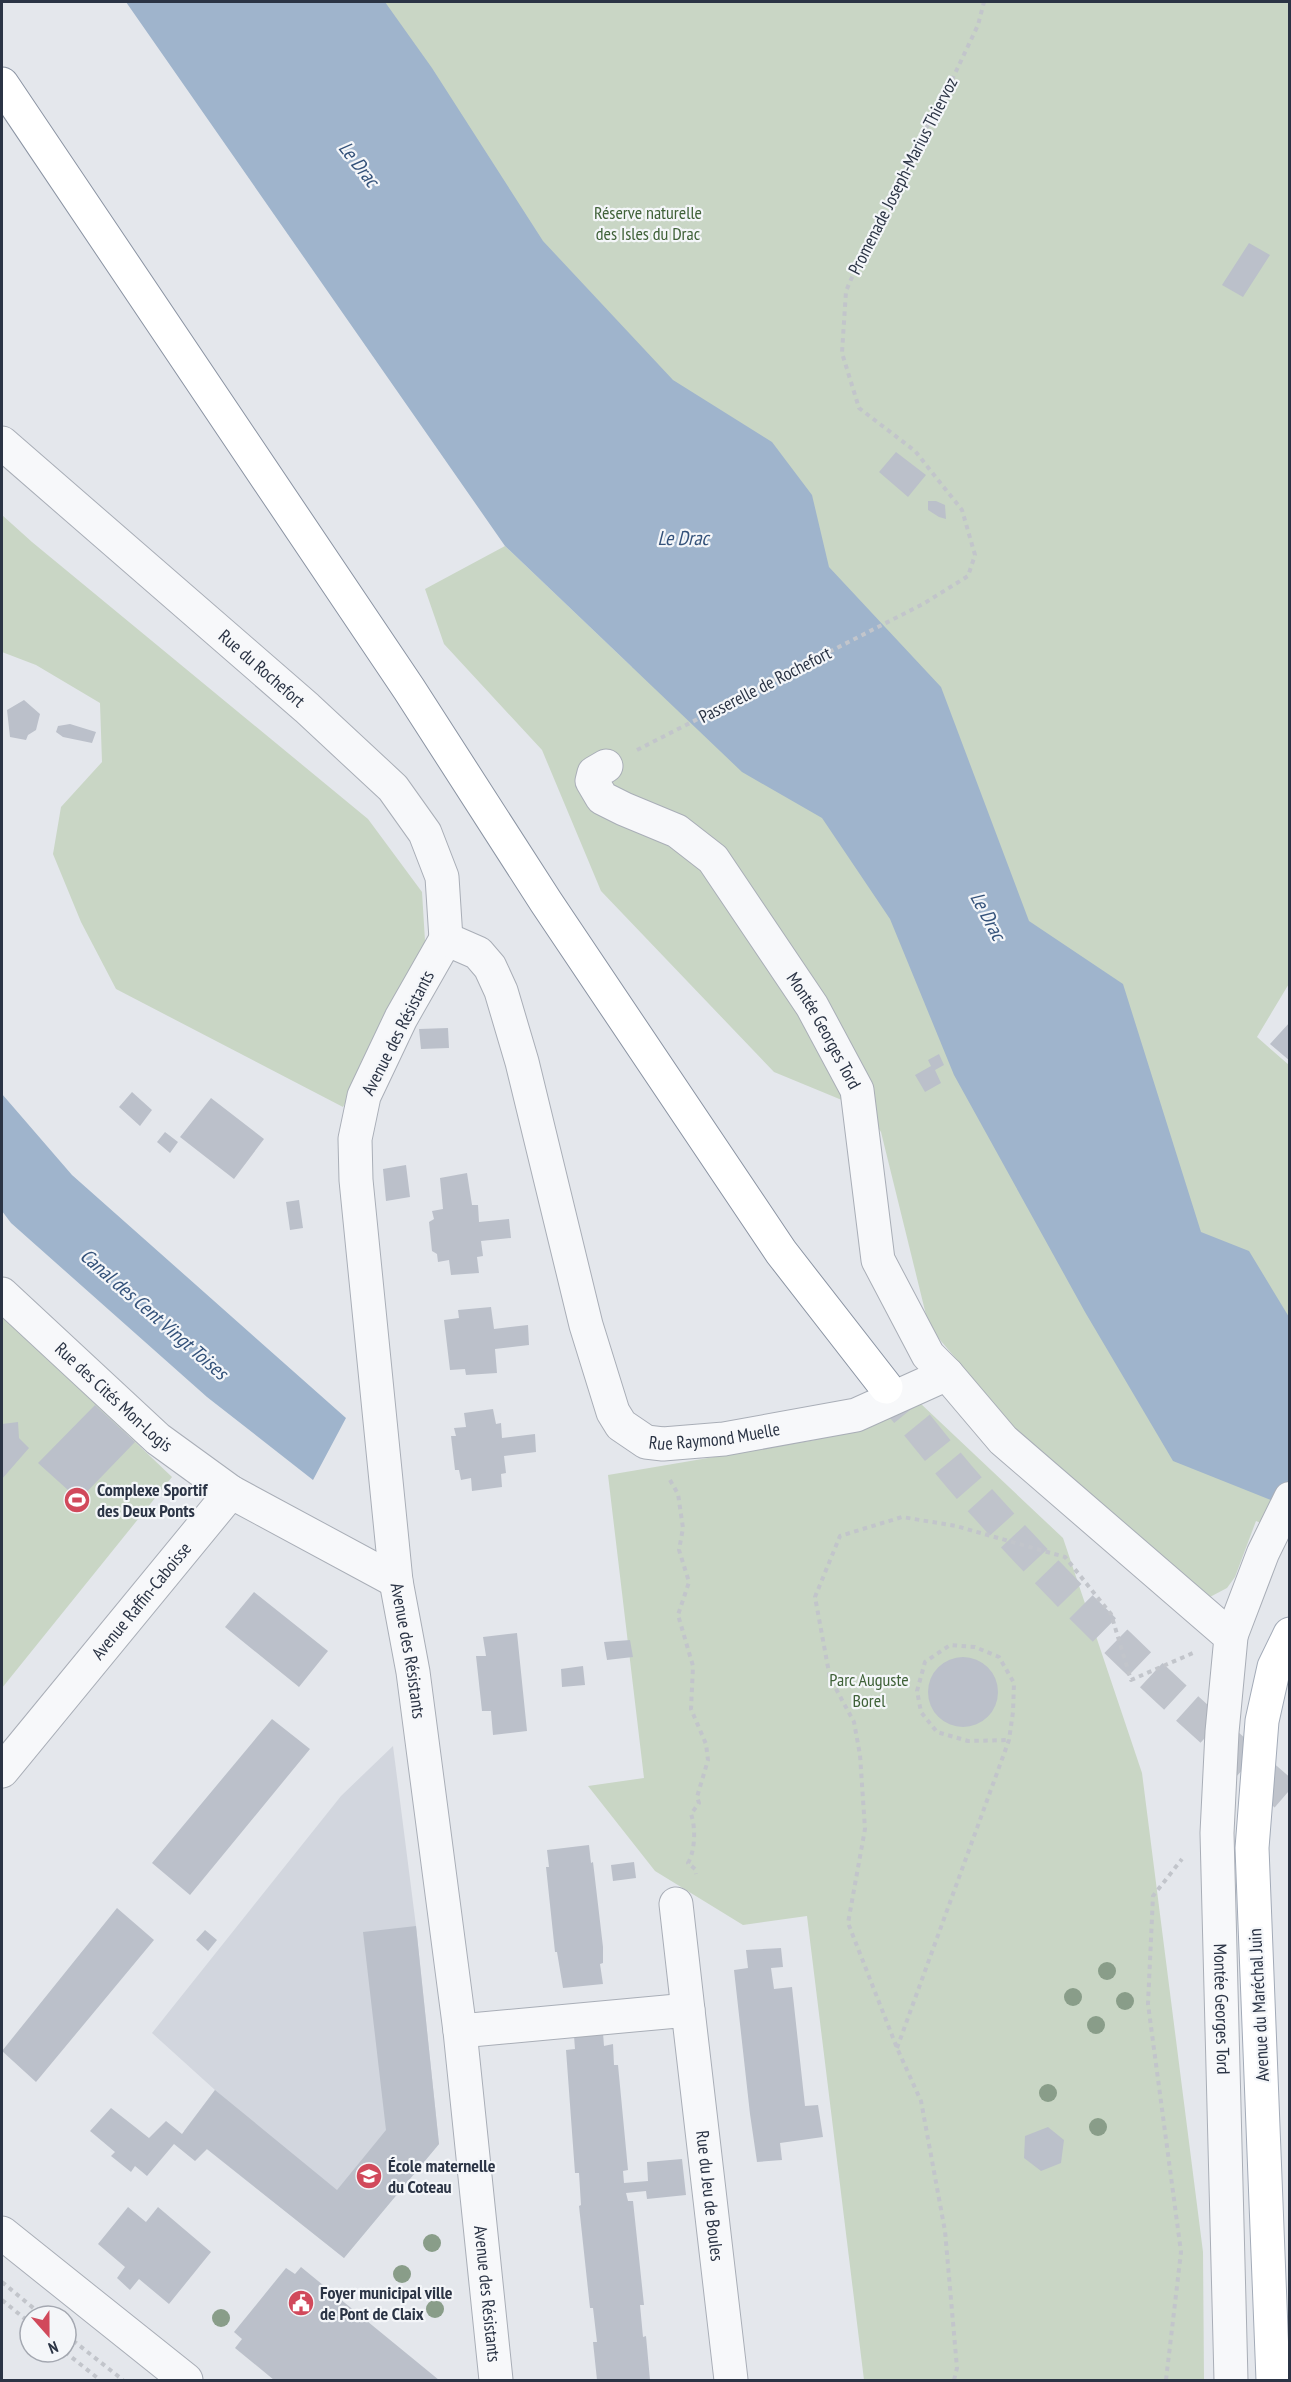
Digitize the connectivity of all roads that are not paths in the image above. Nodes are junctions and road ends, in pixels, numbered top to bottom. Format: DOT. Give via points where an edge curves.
graph roads {
  1 [pos="2,84"];
  2 [pos="2,443"];
  3 [pos="606,766"];
  4 [pos="446,939"];
  5 [pos="2,1294"];
  6 [pos="947,1374"];
  7 [pos="885,1388"];
  8 [pos="231,1492"];
  9 [pos="1290,1498"];
  10 [pos="396,1581"];
  11 [pos="1290,1634"];
  12 [pos="1231,1637"];
  13 [pos="2,1771"];
  14 [pos="676,1904"];
  15 [pos="688,2010"];
  16 [pos="460,2031"];
  17 [pos="2,2234"];
  18 [pos="171,2376"];
  19 [pos="496,2380"];
  20 [pos="731,2380"];
  21 [pos="1231,2380"];
  22 [pos="1273,2380"];
  1 -- 7 [label="main road" via="403,679 546,902 761,1223"];
  2 -- 4 [label="street, Rue du Rochefort" via="307,708 393,788 425,833 442,877"];
  3 -- 6 [label="street, Montée Georges Tord" via="594,772 592,781 602,798 677,831 713,859 812,1006 857,1090 878,1260 928,1355"];
  4 -- 6 [label="street, Rue Raymond Muelle" via="478,953 490,967 501,991 586,1324 613,1412 621,1425 645,1442 724,1439 856,1415"];
  4 -- 10 [label="street, Avenue des Résistants" via="401,1018 364,1096 355,1139"];
  5 -- 8 [label="street, Rue des Cités Mon-Logis" via="158,1439"];
  6 -- 12 [label="street" via="1003,1440"];
  8 -- 10 [label="street"];
  8 -- 13 [label="street, Avenue Raffin-Caboisse"];
  9 -- 12 [label="street" via="1263,1553"];
  10 -- 16 [label="street, Avenue des Résistants" via="413,1672"];
  11 -- 22 [label="main road, Avenue du Maréchal Juin" via="1274,1667 1262,1721 1252,1848"];
  12 -- 21 [label="street, Montée Georges Tord" via="1217,1833"];
  14 -- 15 [label="street, Rue du Jeu de Boules"];
  15 -- 16 [label="street"];
  15 -- 20 [label="street, Rue du Jeu de Boules"];
  16 -- 19 [label="street, Avenue des Résistants"];
  17 -- 18 [label="street"];
}
